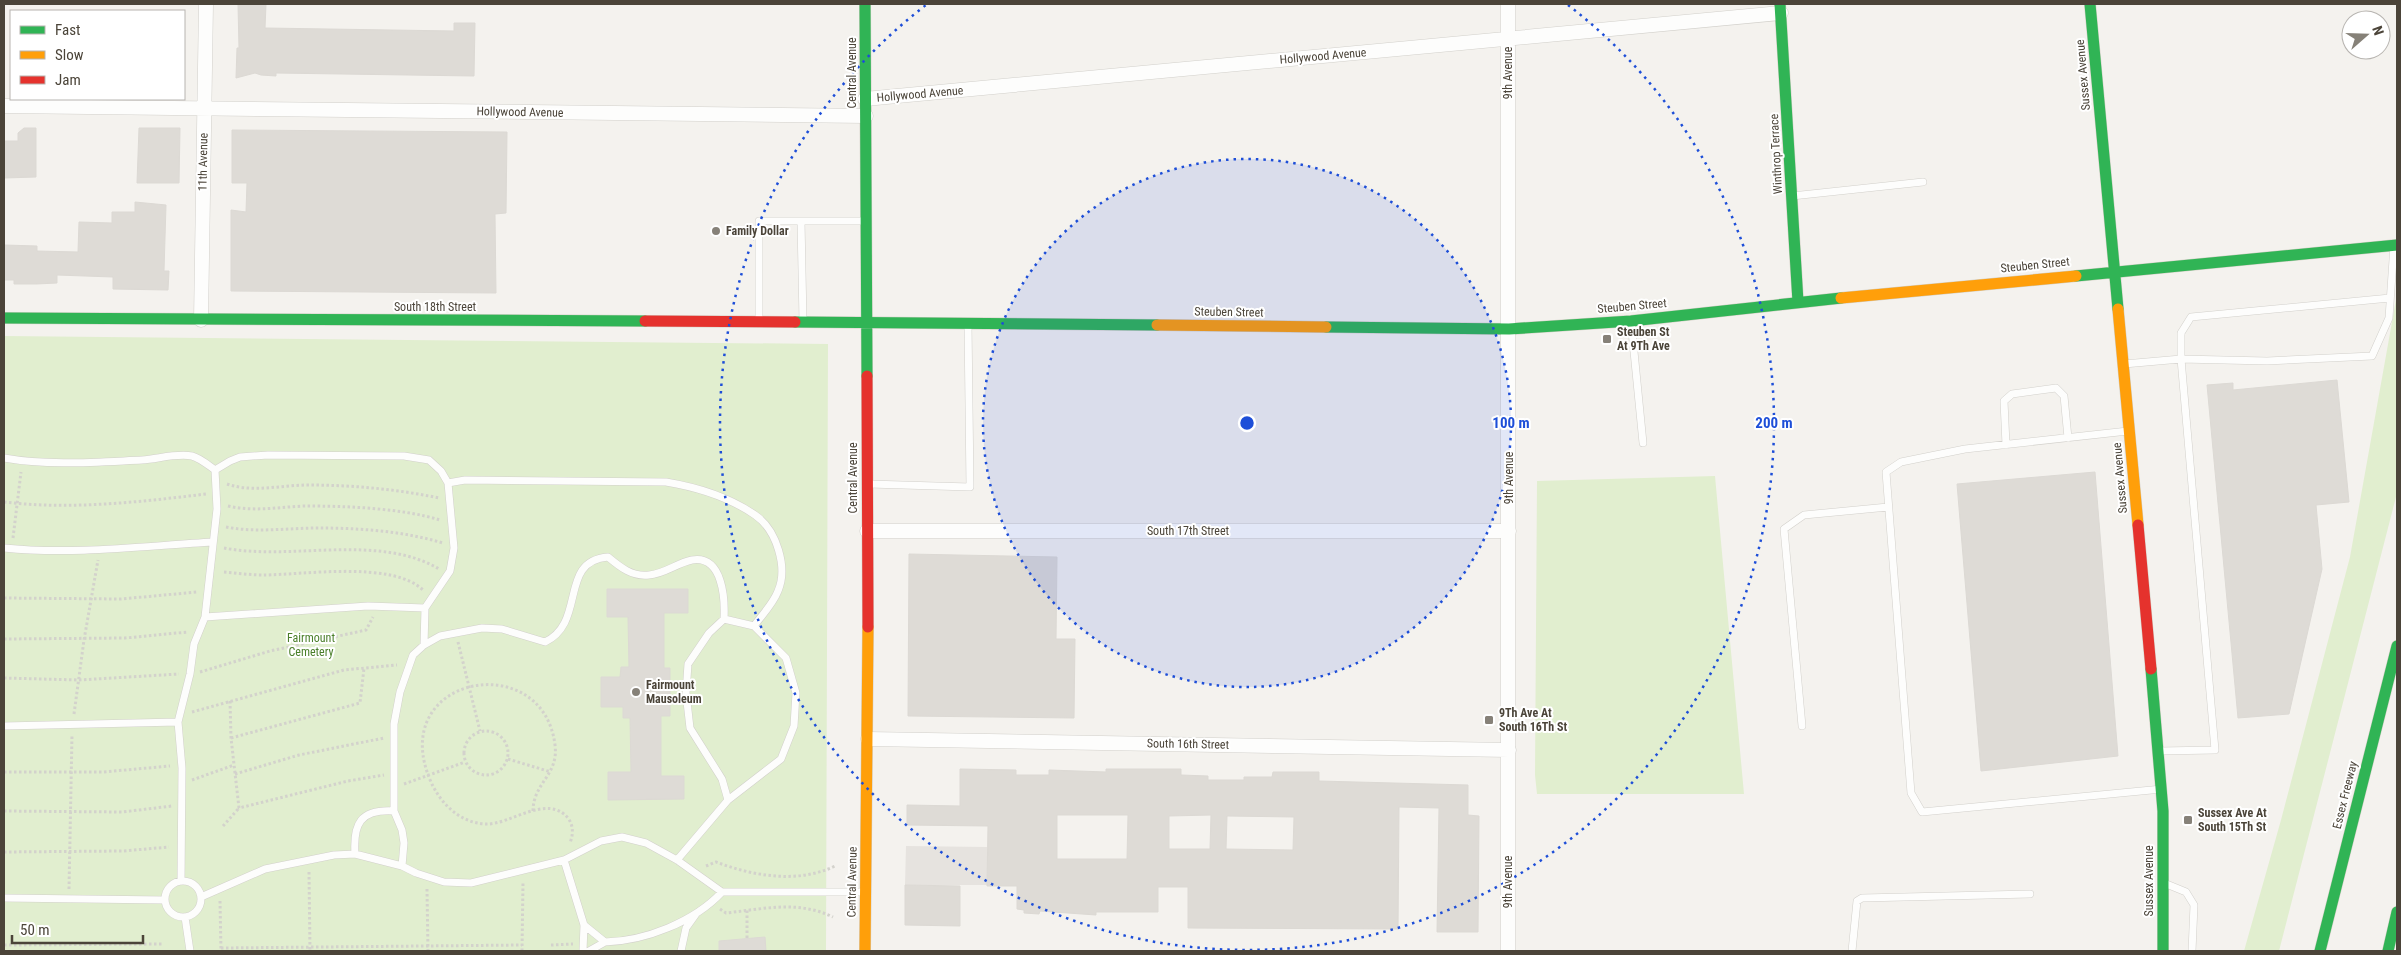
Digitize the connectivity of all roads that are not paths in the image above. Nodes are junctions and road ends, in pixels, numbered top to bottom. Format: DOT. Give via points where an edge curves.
graph roads {
  1 [pos="206,4"];
  2 [pos="865,4"];
  3 [pos="1508,4"];
  4 [pos="2090,4"];
  5 [pos="1780,8"];
  6 [pos="1508,38"];
  7 [pos="866,99"];
  8 [pos="4,106"];
  9 [pos="204,109"];
  10 [pos="866,116"];
  11 [pos="1923,182"];
  12 [pos="1792,196"];
  13 [pos="866,221"];
  14 [pos="801,222"];
  15 [pos="2396,245"];
  16 [pos="2115,271"];
  17 [pos="2390,298"];
  18 [pos="1798,302"];
  19 [pos="4,318"];
  20 [pos="201,320"];
  21 [pos="1631,321"];
  22 [pos="759,322"];
  23 [pos="803,322"];
  24 [pos="866,322"];
  25 [pos="968,323"];
  26 [pos="1509,329"];
  27 [pos="2181,359"];
  28 [pos="2124,364"];
  29 [pos="2129,431"];
  30 [pos="2068,438"];
  31 [pos="1643,443"];
  32 [pos="2006,445"];
  33 [pos="4,458"];
  34 [pos="215,470"];
  35 [pos="448,483"];
  36 [pos="867,484"];
  37 [pos="1888,507"];
  38 [pos="867,531"];
  39 [pos="1510,531"];
  40 [pos="213,542"];
  41 [pos="4,548"];
  42 [pos="425,608"];
  43 [pos="205,617"];
  44 [pos="724,619"];
  45 [pos="754,626"];
  46 [pos="424,645"];
  47 [pos="2397,646"];
  48 [pos="178,722"];
  49 [pos="4,726"];
  50 [pos="1802,726"];
  51 [pos="868,740"];
  52 [pos="1508,750"];
  53 [pos="2159,751"];
  54 [pos="2162,789"];
  55 [pos="728,800"];
  56 [pos="394,811"];
  57 [pos="355,854"];
  58 [pos="564,860"];
  59 [pos="677,860"];
  60 [pos="402,866"];
  61 [pos="181,881"];
  62 [pos="2163,882"];
  63 [pos="722,892"];
  64 [pos="866,892"];
  65 [pos="2030,894"];
  66 [pos="201,897"];
  67 [pos="4,898"];
  68 [pos="164,900"];
  69 [pos="2397,912"];
  70 [pos="696,913"];
  71 [pos="185,917"];
  72 [pos="584,925"];
  73 [pos="605,942"];
  74 [pos="583,948"];
  75 [pos="190,951"];
  76 [pos="589,951"];
  77 [pos="681,951"];
  78 [pos="865,951"];
  79 [pos="1508,951"];
  80 [pos="1852,951"];
  81 [pos="2163,951"];
  82 [pos="2192,951"];
  83 [pos="2320,951"];
  84 [pos="2388,951"];
  1 -- 9 [label="street, 11th Avenue"];
  2 -- 7 [label="main road, Central Avenue"];
  3 -- 6 [label="street, 9th Avenue"];
  4 -- 16 [label="main road, Sussex Avenue"];
  5 -- 6 [label="street, Hollywood Avenue"];
  5 -- 12 [label="main road, Winthrop Terrace"];
  6 -- 7 [label="street, Hollywood Avenue"];
  6 -- 26 [label="street, 9th Avenue"];
  7 -- 10 [label="main road, Central Avenue"];
  8 -- 9 [label="street, Hollywood Avenue"];
  9 -- 10 [label="street, Hollywood Avenue"];
  9 -- 20 [label="street, 11th Avenue"];
  10 -- 13 [label="main road, Central Avenue"];
  11 -- 12 [label="lane"];
  12 -- 18 [label="main road, Winthrop Terrace"];
  13 -- 14 [label="lane"];
  13 -- 24 [label="main road, Central Avenue"];
  14 -- 22 [label="lane" via="759,221"];
  14 -- 23 [label="lane"];
  15 -- 16 [label="main road, Steuben Street"];
  15 -- 17 [label="lane"];
  16 -- 18 [label="main road, Steuben Street"];
  16 -- 28 [label="main road, Sussex Avenue"];
  17 -- 27 [label="lane" via="2191,317 2181,333"];
  17 -- 27 [label="lane" via="2389,318 2372,356 2267,361"];
  18 -- 21 [label="main road, Steuben Street"];
  19 -- 20 [label="main road, South 18th Street"];
  20 -- 22 [label="main road, South 18th Street"];
  21 -- 26 [label="main road, Steuben Street"];
  21 -- 31 [label="lane"];
  22 -- 23 [label="main road, South 18th Street"];
  23 -- 24 [label="main road, South 18th Street"];
  24 -- 25 [label="main road, Steuben Street"];
  24 -- 36 [label="main road, Central Avenue"];
  25 -- 26 [label="main road, Steuben Street"];
  25 -- 36 [label="lane" via="970,487"];
  26 -- 39 [label="street, 9th Avenue"];
  27 -- 28 [label="lane"];
  27 -- 53 [label="lane" via="2214,750"];
  28 -- 29 [label="main road, Sussex Avenue"];
  29 -- 30 [label="lane"];
  29 -- 53 [label="main road, Sussex Avenue"];
  30 -- 32 [label="lane"];
  30 -- 32 [label="lane" via="2064,396 2056,388 2012,394 2004,401"];
  32 -- 37 [label="lane" via="1965,449 1901,462 1886,472"];
  33 -- 34 [label="lane" via="100,462 179,455 193,456"];
  34 -- 35 [label="lane" via="240,457 404,456 429,460"];
  34 -- 40 [label="lane" via="217,509"];
  35 -- 42 [label="lane" via="454,548 450,572"];
  35 -- 45 [label="lane" via="465,480 666,482 722,498 757,516 780,552 783,575 778,592"];
  36 -- 38 [label="main road, Central Avenue"];
  37 -- 50 [label="lane" via="1804,515 1784,529"];
  37 -- 54 [label="lane" via="1910,794 1922,812"];
  38 -- 39 [label="street, South 17th Street"];
  38 -- 51 [label="main road, Central Avenue"];
  39 -- 52 [label="street, 9th Avenue"];
  40 -- 41 [label="lane" via="63,551"];
  40 -- 43 [label="lane"];
  42 -- 43 [label="lane" via="376,606"];
  42 -- 46 [label="lane"];
  43 -- 48 [label="lane" via="194,644"];
  44 -- 45 [label="lane"];
  44 -- 46 [label="lane" via="719,576 702,561 692,560 649,575 624,569 608,557 594,558 584,566 578,578 564,625 556,636 545,642 502,629 482,628 440,636"];
  44 -- 55 [label="lane" via="709,633 688,664 686,693 690,728 722,779"];
  45 -- 55 [label="lane" via="786,658 796,693 794,726 780,759"];
  46 -- 56 [label="lane" via="413,655 400,692 394,724"];
  47 -- 83 [label="main road, Essex Freeway"];
  48 -- 49 [label="lane"];
  48 -- 61 [label="lane" via="182,782"];
  51 -- 52 [label="street, South 16th Street"];
  51 -- 64 [label="main road, Central Avenue"];
  52 -- 79 [label="street, 9th Avenue"];
  53 -- 54 [label="main road, Sussex Avenue"];
  54 -- 62 [label="main road, Sussex Avenue"];
  55 -- 59 [label="lane"];
  56 -- 57 [label="lane" via="376,812 363,818 356,826"];
  56 -- 60 [label="lane" via="404,843"];
  57 -- 60 [label="lane"];
  57 -- 66 [label="lane" via="334,855 266,869"];
  58 -- 59 [label="lane" via="601,841 622,837 646,843"];
  58 -- 60 [label="lane" via="471,884 444,882"];
  58 -- 72 [label="lane"];
  59 -- 63 [label="lane"];
  61 -- 66 [label="lane" via="195,886"];
  61 -- 68 [label="lane" via="170,886"];
  62 -- 81 [label="main road, Sussex Avenue"];
  62 -- 82 [label="lane" via="2186,892 2194,905"];
  63 -- 64 [label="lane"];
  63 -- 70 [label="lane"];
  64 -- 78 [label="main road, Central Avenue"];
  65 -- 80 [label="lane" via="1862,898 1857,901"];
  66 -- 71 [label="lane" via="196,911"];
  67 -- 68 [label="lane"];
  68 -- 71 [label="lane" via="170,911"];
  69 -- 84 [label="main road"];
  70 -- 73 [label="lane" via="626,942"];
  70 -- 77 [label="lane" via="686,928"];
  71 -- 75 [label="lane"];
  72 -- 73 [label="lane"];
  72 -- 74 [label="lane"];
  73 -- 76 [label="lane"];
}
